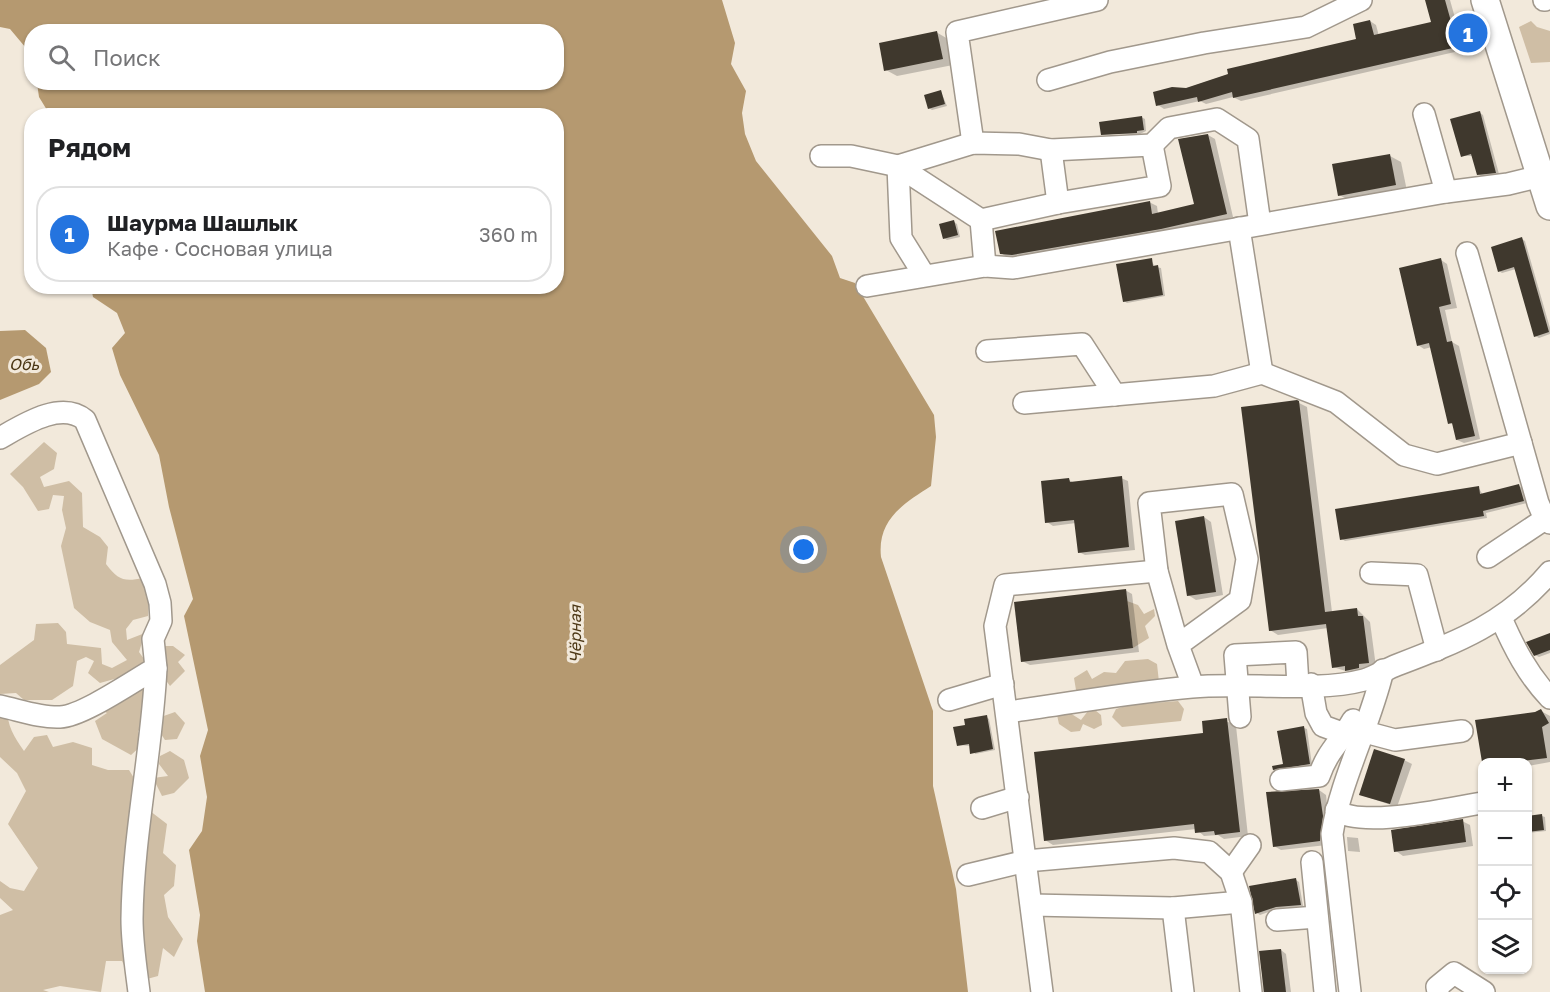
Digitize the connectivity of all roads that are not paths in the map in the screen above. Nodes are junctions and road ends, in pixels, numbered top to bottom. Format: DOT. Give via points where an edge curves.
graph roads {
  1 [pos="1097,0"];
  2 [pos="1361,0"];
  3 [pos="1485,0"];
  4 [pos="1048,80"];
  5 [pos="1424,114"];
  6 [pos="973,143"];
  7 [pos="1152,146"];
  8 [pos="1051,150"];
  9 [pos="821,156"];
  10 [pos="898,165"];
  11 [pos="1541,176"];
  12 [pos="1446,192"];
  13 [pos="1058,203"];
  14 [pos="1550,206"];
  15 [pos="981,220"];
  16 [pos="1260,225"];
  17 [pos="1239,228"];
  18 [pos="1467,253"];
  19 [pos="985,266"];
  20 [pos="924,275"];
  21 [pos="867,286"];
  22 [pos="987,351"];
  23 [pos="1262,374"];
  24 [pos="1115,395"];
  25 [pos="1024,403"];
  26 [pos="0,438"];
  27 [pos="1521,443"];
  28 [pos="1548,521"];
  29 [pos="1488,557"];
  30 [pos="1157,571"];
  31 [pos="1550,572"];
  32 [pos="1371,573"];
  33 [pos="1501,618"];
  34 [pos="1178,645"];
  35 [pos="1437,650"];
  36 [pos="156,668"];
  37 [pos="1383,670"];
  38 [pos="1003,684"];
  39 [pos="1305,685"];
  40 [pos="1193,686"];
  41 [pos="1238,686"];
  42 [pos="1550,699"];
  43 [pos="949,700"];
  44 [pos="0,706"];
  45 [pos="1007,712"];
  46 [pos="1240,717"];
  47 [pos="1354,729"];
  48 [pos="1462,731"];
  49 [pos="1281,780"];
  50 [pos="1018,797"];
  51 [pos="1478,803"];
  52 [pos="982,808"];
  53 [pos="1336,810"];
  54 [pos="1250,845"];
  55 [pos="1026,861"];
  56 [pos="1312,862"];
  57 [pos="1231,872"];
  58 [pos="968,874"];
  59 [pos="1241,902"];
  60 [pos="1032,905"];
  61 [pos="1173,908"];
  62 [pos="1317,917"];
  63 [pos="1277,920"];
  64 [pos="139,992"];
  65 [pos="1042,992"];
  66 [pos="1183,992"];
  67 [pos="1251,992"];
  68 [pos="1325,992"];
  69 [pos="1350,992"];
  70 [pos="1438,992"];
  71 [pos="1484,992"];
  1 -- 6 [label="lane" via="957,32"];
  2 -- 4 [label="lane" via="1306,27 1173,49"];
  3 -- 11 [label="main road"];
  5 -- 12 [label="lane"];
  6 -- 8 [label="lane" via="1019,144"];
  6 -- 10 [label="lane"];
  7 -- 8 [label="lane"];
  7 -- 13 [label="lane" via="1160,186"];
  7 -- 16 [label="lane" via="1169,128 1216,119 1248,139"];
  8 -- 13 [label="lane"];
  9 -- 10 [label="lane" via="851,156"];
  10 -- 15 [label="lane"];
  10 -- 20 [label="lane" via="901,238"];
  11 -- 12 [label="lane"];
  11 -- 14 [label="main road"];
  12 -- 16 [label="lane"];
  13 -- 15 [label="lane"];
  15 -- 19 [label="lane"];
  16 -- 17 [label="lane"];
  17 -- 19 [label="lane" via="1013,268"];
  17 -- 23 [label="lane"];
  18 -- 27 [label="lane"];
  19 -- 20 [label="lane"];
  20 -- 21 [label="lane"];
  22 -- 24 [label="lane" via="1082,344"];
  23 -- 24 [label="lane" via="1214,386"];
  23 -- 27 [label="lane" via="1335,402 1404,455 1437,464"];
  24 -- 25 [label="lane"];
  26 -- 36 [label="lane" via="51,414 72,412 85,420 135,532 160,603 161,621 153,639"];
  27 -- 28 [label="lane"];
  28 -- 29 [label="lane"];
  30 -- 34 [label="lane"];
  30 -- 34 [label="lane" via="1149,503 1232,494 1247,559 1240,600"];
  30 -- 38 [label="lane" via="1005,585 995,626"];
  31 -- 33 [label="lane" via="1528,597"];
  32 -- 35 [label="lane" via="1417,575"];
  33 -- 35 [label="lane"];
  33 -- 42 [label="lane" via="1518,656"];
  34 -- 40 [label="lane"];
  35 -- 37 [label="lane"];
  36 -- 44 [label="lane" via="61,717"];
  36 -- 64 [label="lane" via="132,921"];
  37 -- 39 [label="lane" via="1365,680"];
  37 -- 47 [label="lane"];
  38 -- 43 [label="lane"];
  38 -- 45 [label="lane"];
  39 -- 41 [label="lane"];
  39 -- 41 [label="lane" via="1296,652 1235,655"];
  39 -- 47 [label="lane" via="1323,726"];
  40 -- 41 [label="lane"];
  40 -- 45 [label="lane"];
  41 -- 46 [label="lane"];
  45 -- 50 [label="lane"];
  47 -- 48 [label="lane" via="1395,740"];
  47 -- 49 [label="lane" via="1326,756 1320,776"];
  47 -- 53 [label="lane"];
  50 -- 52 [label="lane"];
  50 -- 55 [label="lane"];
  51 -- 53 [label="lane" via="1391,818 1343,816"];
  53 -- 69 [label="lane" via="1332,834 1348,904"];
  54 -- 57 [label="lane"];
  55 -- 57 [label="lane" via="1174,848 1209,852"];
  55 -- 58 [label="lane"];
  55 -- 60 [label="lane"];
  56 -- 62 [label="lane"];
  57 -- 59 [label="lane"];
  59 -- 61 [label="lane"];
  59 -- 67 [label="lane"];
  60 -- 61 [label="lane"];
  60 -- 65 [label="lane"];
  61 -- 66 [label="lane"];
  62 -- 63 [label="lane"];
  62 -- 68 [label="lane"];
  70 -- 71 [label="lane" via="1437,987 1454,973"];
}
